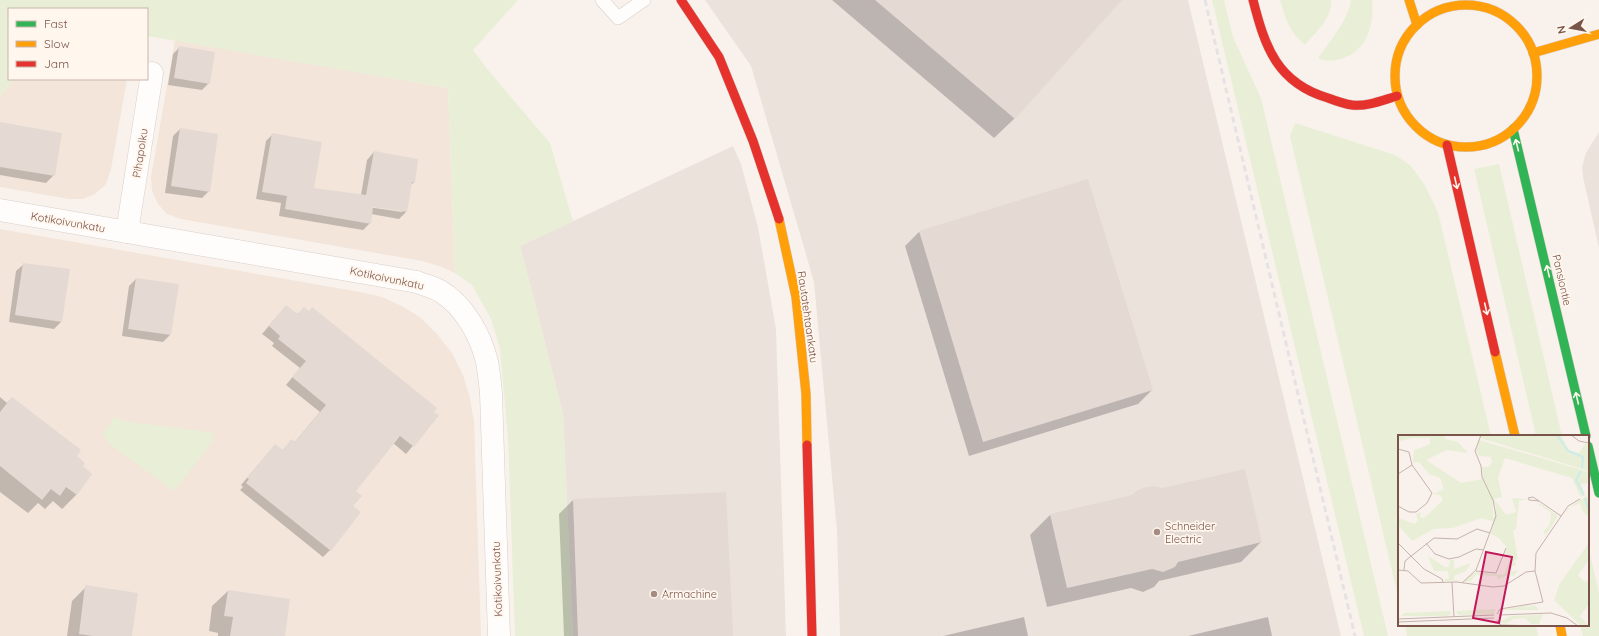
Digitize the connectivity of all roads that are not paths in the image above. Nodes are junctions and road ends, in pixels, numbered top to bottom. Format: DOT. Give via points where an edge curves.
graph roads {
  1 [pos="602,0"];
  2 [pos="644,0"];
  3 [pos="681,0"];
  4 [pos="1253,0"];
  5 [pos="1409,0"];
  6 [pos="1474,3"];
  7 [pos="1417,25"];
  8 [pos="1599,34"];
  9 [pos="1534,53"];
  10 [pos="152,73"];
  11 [pos="1398,96"];
  12 [pos="1513,129"];
  13 [pos="1447,145"];
  14 [pos="0,210"];
  15 [pos="127,232"];
  16 [pos="1515,435"];
  17 [pos="1586,435"];
  18 [pos="1589,450"];
  19 [pos="1599,493"];
  20 [pos="1560,626"];
  21 [pos="499,636"];
  22 [pos="812,636"];
  23 [pos="1562,636"];
  1 -- 2 [label="lane" via="618,18"];
  3 -- 22 [label="main road, Rautatehtaankatu" via="719,57 753,141 778,214 796,297 806,394"];
  4 -- 11 [label="main road" via="1267,44 1284,73 1296,85 1327,99 1356,105"];
  5 -- 7 [label="main road"];
  6 -- 7 [label="main road" via="1435,12"];
  6 -- 9 [label="main road" via="1493,10 1511,21 1524,35"];
  7 -- 11 [label="main road" via="1405,38 1397,57 1394,77"];
  8 -- 9 [label="main road"];
  9 -- 12 [label="main road" via="1536,87 1523,119"];
  10 -- 15 [label="street, Pihapolku"];
  11 -- 13 [label="main road" via="1404,112 1415,126 1429,137"];
  12 -- 13 [label="main road" via="1497,140 1481,146"];
  17 -- 12 [label="main road, Pansiontie, one-way"];
  13 -- 16 [label="main road, one-way"];
  14 -- 15 [label="street, Kotikoivunkatu"];
  15 -- 21 [label="street, Kotikoivunkatu" via="417,282 440,291 454,302 467,317 478,337 487,362 491,393"];
  18 -- 19 [label="main road"];
  20 -- 23 [label="main road"];
}
